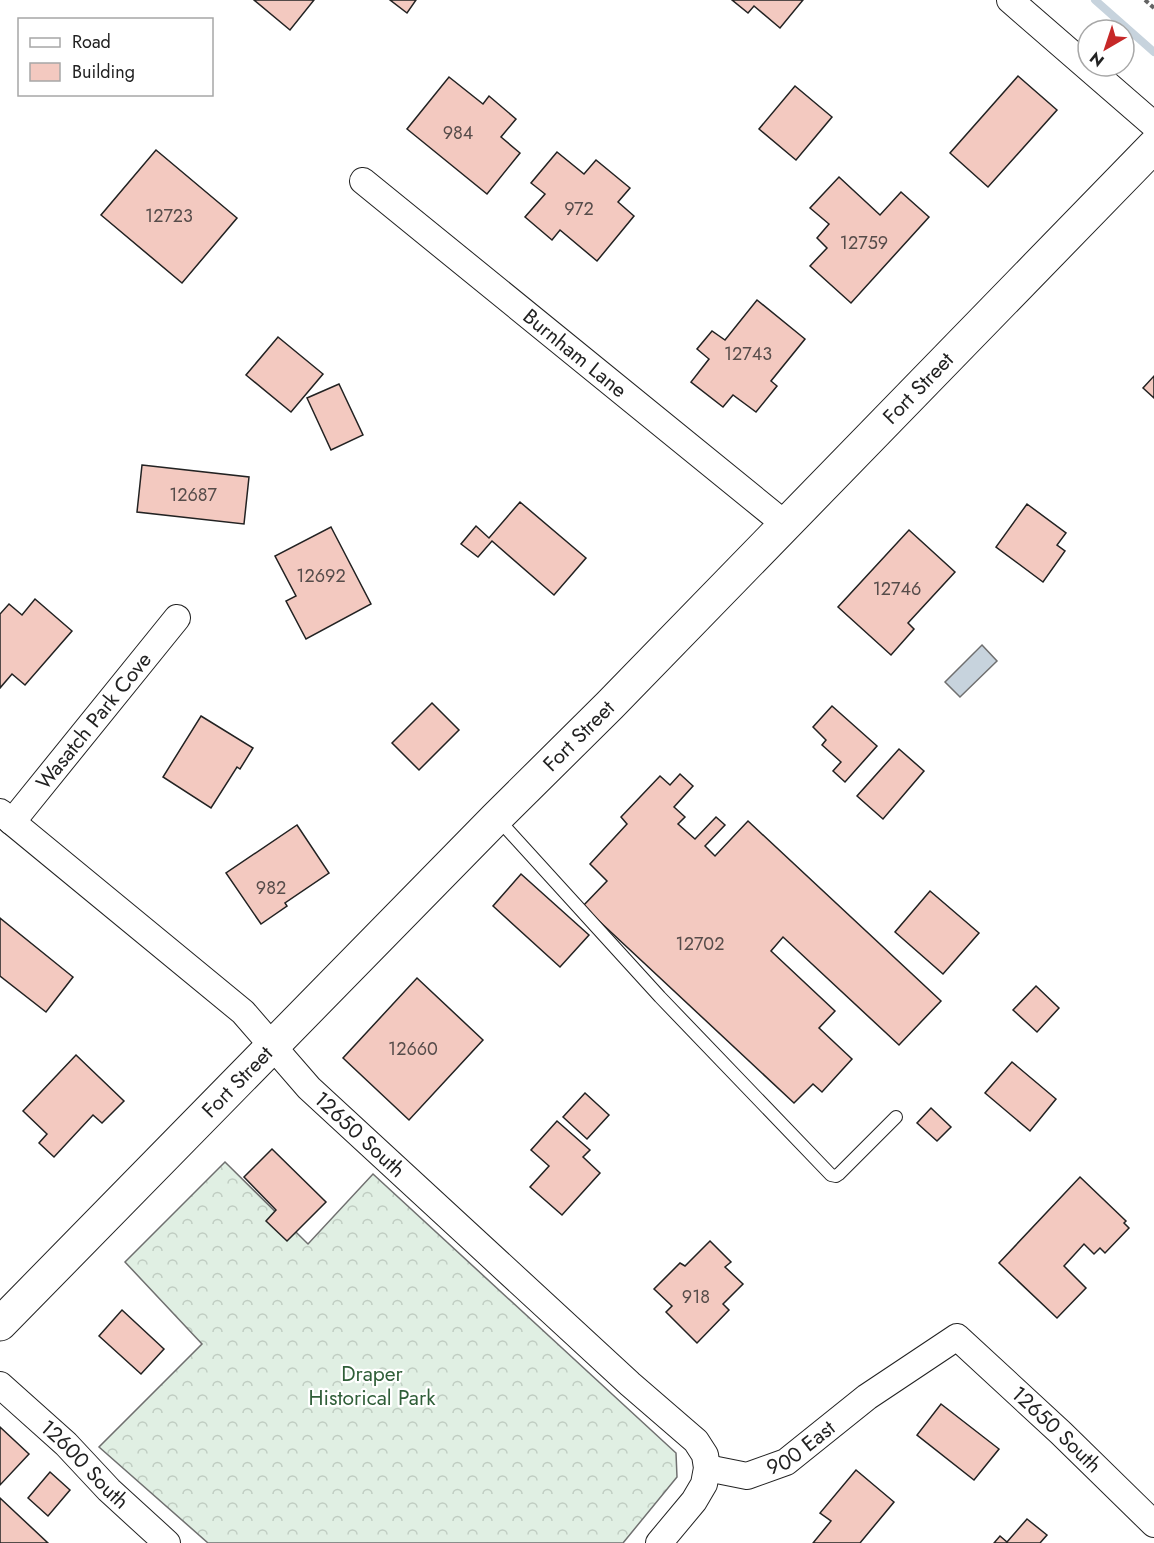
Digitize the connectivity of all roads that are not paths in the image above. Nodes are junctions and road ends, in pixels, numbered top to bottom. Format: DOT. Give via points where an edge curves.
graph roads {
  1 [pos="1010,0"];
  2 [pos="1154,125"];
  3 [pos="1154,146"];
  4 [pos="363,181"];
  5 [pos="786,525"];
  6 [pos="177,618"];
  7 [pos="6,817"];
  8 [pos="496,818"];
  9 [pos="273,1045"];
  10 [pos="896,1117"];
  11 [pos="0,1324"];
  12 [pos="957,1336"];
  13 [pos="0,1385"];
  14 [pos="707,1468"];
  15 [pos="1154,1524"];
  16 [pos="168,1543"];
  17 [pos="659,1543"];
  1 -- 2 [label="street"];
  3 -- 5 [label="street, Fort Street"];
  4 -- 5 [label="street, Burnham Lane"];
  5 -- 8 [label="street, Fort Street"];
  6 -- 7 [label="street, Wasatch Park Cove"];
  7 -- 9 [label="street, 12650 South" via="243,1012"];
  8 -- 9 [label="street, Fort Street"];
  8 -- 10 [label="lane" via="831,1175 839,1174"];
  9 -- 11 [label="street, Fort Street"];
  9 -- 14 [label="street, 12650 South" via="309,1088 696,1441 705,1455"];
  12 -- 14 [label="street, 900 East" via="867,1397 786,1462 747,1476"];
  12 -- 15 [label="street, 12650 South"];
  13 -- 16 [label="street, 12600 South"];
  14 -- 17 [label="street" via="704,1484 694,1501"];
}
